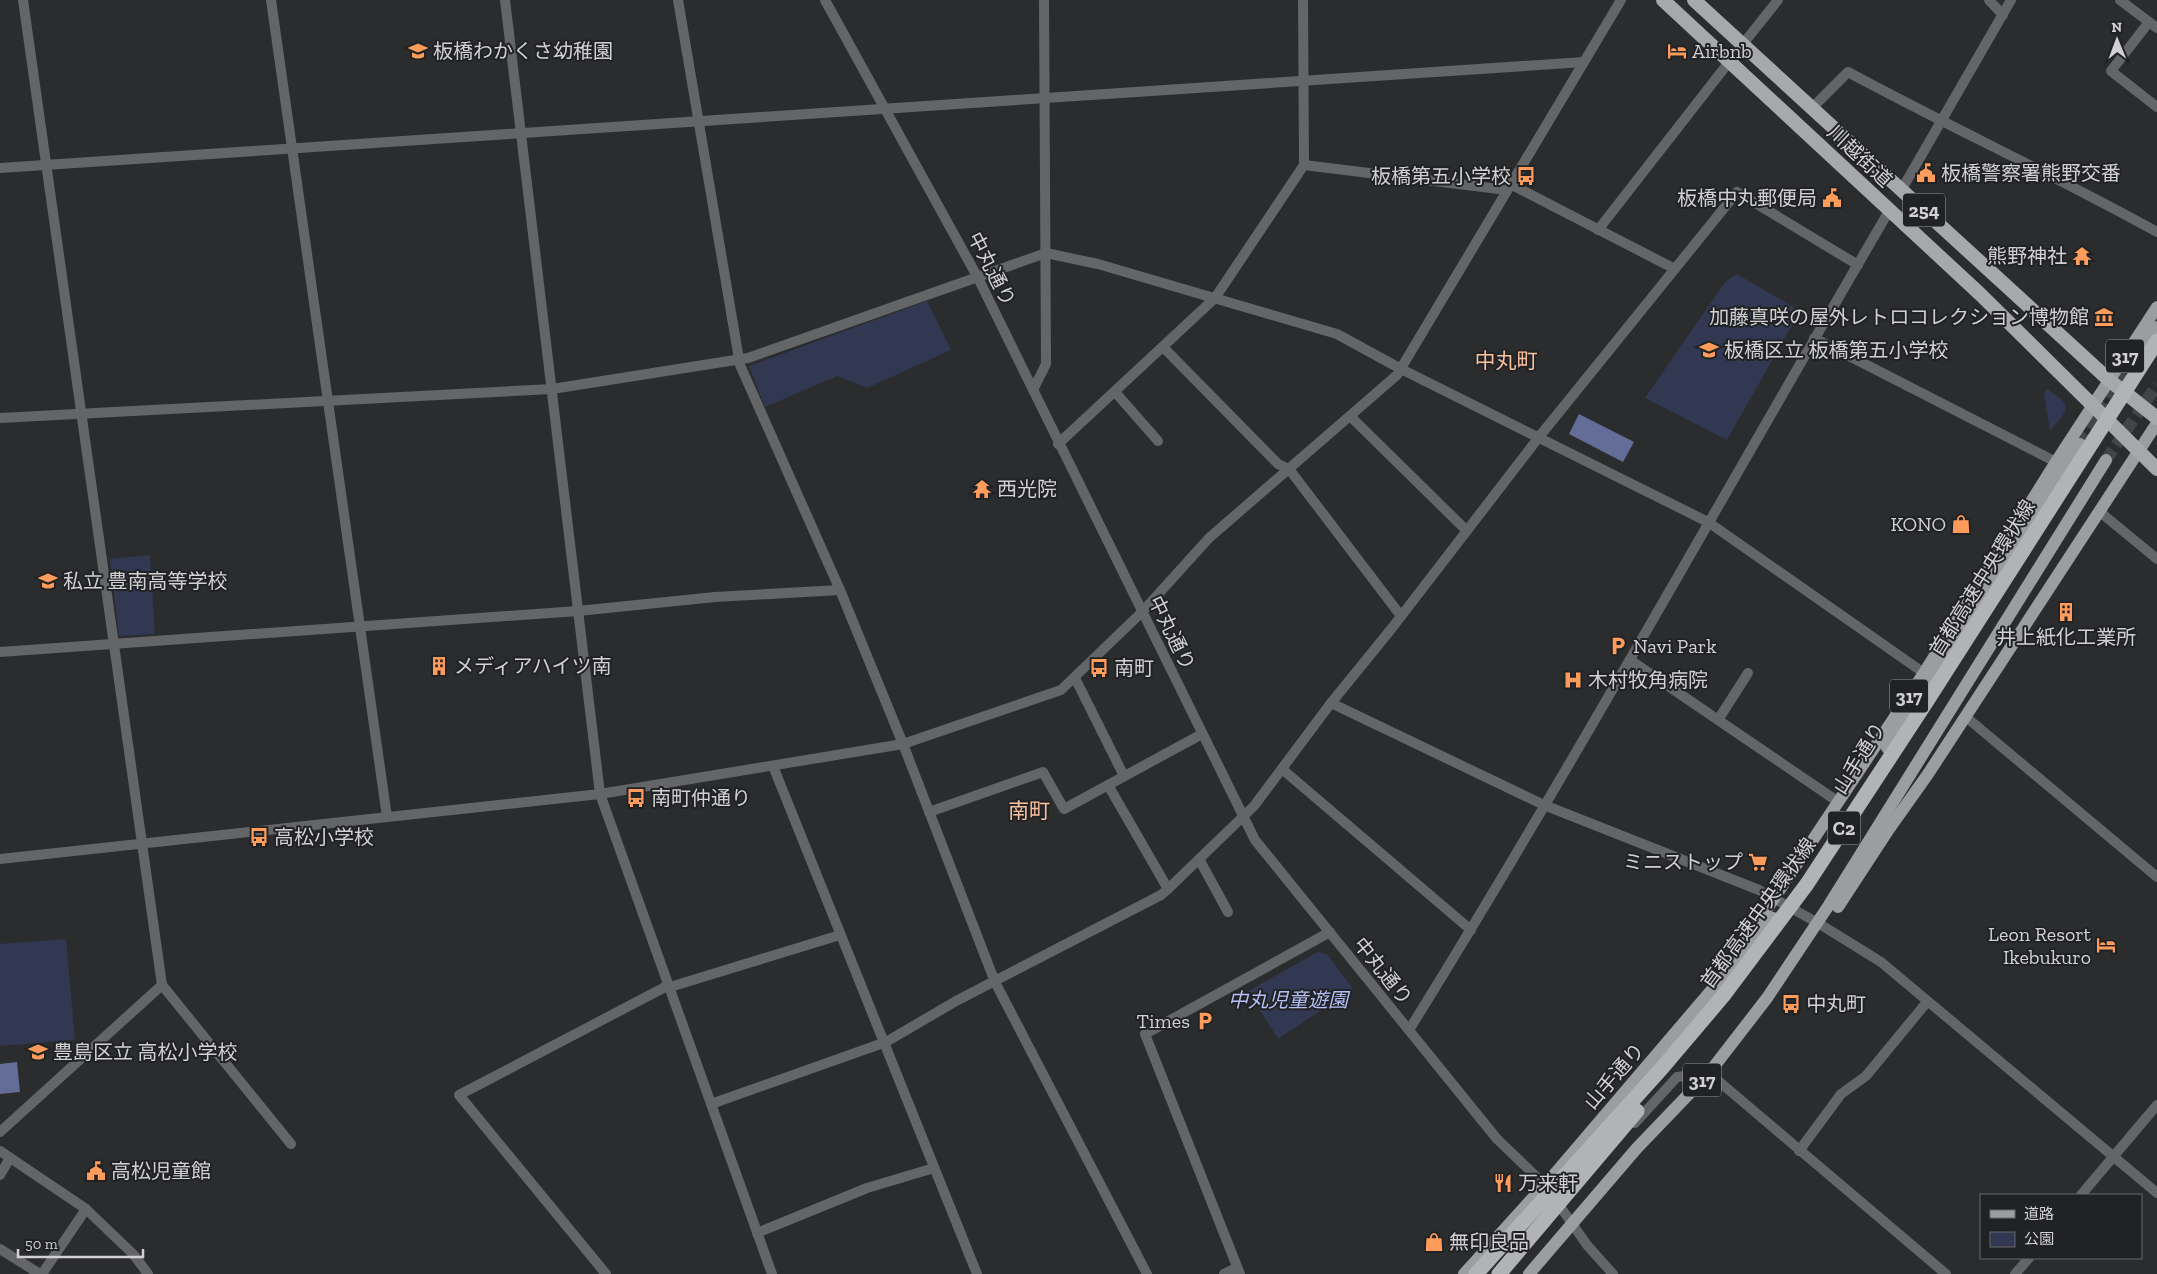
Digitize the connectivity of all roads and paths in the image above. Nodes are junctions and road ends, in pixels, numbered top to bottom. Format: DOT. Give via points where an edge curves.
graph roads {
  1 [pos="23,0"];
  2 [pos="271,0"];
  3 [pos="505,0"];
  4 [pos="678,0"];
  5 [pos="825,0"];
  6 [pos="1044,0"];
  7 [pos="1302,0"];
  8 [pos="1620,0"];
  9 [pos="1663,0"];
  10 [pos="1694,0"];
  11 [pos="1778,0"];
  12 [pos="1989,0"];
  13 [pos="2012,0"];
  14 [pos="2120,0"];
  15 [pos="2003,15"];
  16 [pos="2153,25"];
  17 [pos="1743,44"];
  18 [pos="1584,62"];
  19 [pos="1729,62"];
  20 [pos="1304,81"];
  21 [pos="1044,97"];
  22 [pos="2157,107"];
  23 [pos="884,108"];
  24 [pos="1812,108"];
  25 [pos="697,121"];
  26 [pos="1941,122"];
  27 [pos="522,132"];
  28 [pos="292,148"];
  29 [pos="45,165"];
  30 [pos="1304,165"];
  31 [pos="0,168"];
  32 [pos="1508,187"];
  33 [pos="1902,189"];
  34 [pos="1889,211"];
  35 [pos="1598,230"];
  36 [pos="2157,232"];
  37 [pos="1046,253"];
  38 [pos="1858,265"];
  39 [pos="1675,269"];
  40 [pos="978,278"];
  41 [pos="1215,298"];
  42 [pos="2157,307"];
  43 [pos="2157,327"];
  44 [pos="1814,338"];
  45 [pos="2157,341"];
  46 [pos="1163,347"];
  47 [pos="2150,350"];
  48 [pos="738,359"];
  49 [pos="1401,369"];
  50 [pos="2109,380"];
  51 [pos="552,389"];
  52 [pos="1032,390"];
  53 [pos="1115,392"];
  54 [pos="329,400"];
  55 [pos="2094,405"];
  56 [pos="81,414"];
  57 [pos="1350,416"];
  58 [pos="0,418"];
  59 [pos="2157,418"];
  60 [pos="2157,423"];
  61 [pos="1539,437"];
  62 [pos="1158,441"];
  63 [pos="1058,444"];
  64 [pos="2080,444"];
  65 [pos="2140,450"];
  66 [pos="2106,460"];
  67 [pos="2056,462"];
  68 [pos="1288,469"];
  69 [pos="2157,469"];
  70 [pos="2100,512"];
  71 [pos="1708,522"];
  72 [pos="1466,530"];
  73 [pos="2157,559"];
  74 [pos="840,590"];
  75 [pos="578,611"];
  76 [pos="1142,612"];
  77 [pos="1401,616"];
  78 [pos="360,626"];
  79 [pos="113,645"];
  80 [pos="0,652"];
  81 [pos="1630,660"];
  82 [pos="1748,673"];
  83 [pos="1924,673"];
  84 [pos="1075,678"];
  85 [pos="1331,703"];
  86 [pos="1966,717"];
  87 [pos="1718,720"];
  88 [pos="1202,734"];
  89 [pos="903,744"];
  90 [pos="773,766"];
  91 [pos="1282,769"];
  92 [pos="1124,776"];
  93 [pos="1108,785"];
  94 [pos="600,794"];
  95 [pos="1837,801"];
  96 [pos="1544,805"];
  97 [pos="929,812"];
  98 [pos="387,817"];
  99 [pos="1243,817"];
  100 [pos="142,844"];
  101 [pos="0,859"];
  102 [pos="1199,859"];
  103 [pos="2157,877"];
  104 [pos="1168,889"];
  105 [pos="1779,901"];
  106 [pos="1228,912"];
  107 [pos="1818,923"];
  108 [pos="1471,930"];
  109 [pos="1330,932"];
  110 [pos="840,935"];
  111 [pos="995,982"];
  112 [pos="162,985"];
  113 [pos="669,986"];
  114 [pos="1928,1002"];
  115 [pos="1409,1030"];
  116 [pos="886,1042"];
  117 [pos="1709,1073"];
  118 [pos="711,1104"];
  119 [pos="2157,1105"];
  120 [pos="1621,1113"];
  121 [pos="0,1132"];
  122 [pos="291,1144"];
  123 [pos="1799,1150"];
  124 [pos="0,1151"];
  125 [pos="2113,1157"];
  126 [pos="10,1158"];
  127 [pos="934,1168"];
  128 [pos="0,1175"];
  129 [pos="1545,1185"];
  130 [pos="2082,1194"];
  131 [pos="2157,1194"];
  132 [pos="86,1209"];
  133 [pos="1572,1224"];
  134 [pos="757,1233"];
  135 [pos="0,1249"];
  136 [pos="2028,1259"];
  137 [pos="1238,1271"];
  138 [pos="41,1274"];
  139 [pos="148,1274"];
  140 [pos="606,1274"];
  141 [pos="772,1274"];
  142 [pos="977,1274"];
  143 [pos="1147,1274"];
  144 [pos="1224,1274"];
  145 [pos="1464,1274"];
  146 [pos="1476,1274"];
  147 [pos="1490,1274"];
  148 [pos="1500,1274"];
  149 [pos="1529,1274"];
  150 [pos="1613,1274"];
  151 [pos="1946,1274"];
  152 [pos="2015,1274"];
  1 -- 29 [label="street"];
  2 -- 28 [label="street"];
  3 -- 27 [label="street"];
  4 -- 25 [label="street"];
  5 -- 23 [label="street, 中丸通り"];
  6 -- 21 [label="street"];
  7 -- 20 [label="street"];
  8 -- 18 [label="street"];
  9 -- 19 [label="highway, 川越街道 / 254"];
  10 -- 17 [label="highway, 川越街道 / 254"];
  11 -- 17 [label="street"];
  12 -- 15 [label="street"];
  13 -- 15 [label="street"];
  14 -- 16 [label="street"];
  15 -- 26 [label="street"];
  16 -- 22 [label="street" via="2111,71"];
  17 -- 24 [label="highway, 川越街道 / 254"];
  18 -- 20 [label="street"];
  18 -- 32 [label="street"];
  19 -- 34 [label="highway, 川越街道 / 254"];
  19 -- 35 [label="street"];
  20 -- 21 [label="street"];
  20 -- 30 [label="street"];
  21 -- 23 [label="street"];
  21 -- 37 [label="street"];
  23 -- 25 [label="street"];
  23 -- 40 [label="street, 中丸通り"];
  24 -- 26 [label="street" via="1848,72"];
  24 -- 33 [label="highway, 川越街道 / 254"];
  25 -- 27 [label="street"];
  25 -- 48 [label="street"];
  26 -- 33 [label="street"];
  26 -- 36 [label="street" via="2100,200"];
  27 -- 28 [label="street"];
  27 -- 51 [label="street"];
  28 -- 29 [label="street"];
  28 -- 54 [label="street"];
  29 -- 31 [label="street"];
  29 -- 56 [label="street"];
  30 -- 32 [label="street"];
  30 -- 41 [label="street"];
  32 -- 35 [label="street"];
  32 -- 49 [label="street"];
  33 -- 50 [label="highway, 川越街道 / 254"];
  34 -- 38 [label="street"];
  34 -- 55 [label="highway, 川越街道 / 254"];
  35 -- 39 [label="street"];
  37 -- 40 [label="street"];
  37 -- 41 [label="street" via="1098,264"];
  37 -- 52 [label="street" via="1046,364"];
  38 -- 39 [label="street" via="1737,192"];
  38 -- 44 [label="street"];
  39 -- 61 [label="street"];
  40 -- 48 [label="street"];
  40 -- 52 [label="street, 中丸通り"];
  41 -- 46 [label="street"];
  41 -- 49 [label="street" via="1337,334"];
  42 -- 50 [label="main road, 317"];
  43 -- 47 [label="main road, 317"];
  44 -- 67 [label="street"];
  44 -- 71 [label="street"];
  45 -- 120 [label="highway, 首都高速中央環状線 / C2, bridge" via="1807,884 1723,996"];
  46 -- 53 [label="street"];
  46 -- 68 [label="street" via="1278,464"];
  47 -- 148 [label="highway, 首都高速中央環状線 / C2, bridge" via="1930,707 1810,887 1668,1073"];
  48 -- 51 [label="street"];
  48 -- 74 [label="street"];
  49 -- 57 [label="street"];
  49 -- 61 [label="street"];
  50 -- 55 [label="main road, 317"];
  50 -- 59 [label="highway, 川越街道 / 254"];
  51 -- 54 [label="street"];
  51 -- 75 [label="street"];
  52 -- 63 [label="street, 中丸通り"];
  53 -- 62 [label="street"];
  53 -- 63 [label="street"];
  54 -- 56 [label="street"];
  54 -- 78 [label="street"];
  55 -- 65 [label="highway, 川越街道 / 254"];
  55 -- 67 [label="main road, 317"];
  56 -- 58 [label="street"];
  56 -- 79 [label="street"];
  57 -- 68 [label="street"];
  57 -- 72 [label="street"];
  60 -- 65 [label="main road, 317"];
  61 -- 71 [label="street"];
  61 -- 72 [label="street"];
  63 -- 76 [label="street, 中丸通り"];
  64 -- 105 [label="main road, 山手通り / 317" via="1800,886"];
  65 -- 69 [label="highway, 川越街道 / 254"];
  65 -- 70 [label="main road, 317"];
  66 -- 107 [label="main road, 317"];
  67 -- 83 [label="main road, 317"];
  68 -- 76 [label="street" via="1201,546"];
  68 -- 77 [label="street"];
  70 -- 73 [label="street"];
  70 -- 86 [label="main road, 317"];
  71 -- 81 [label="street"];
  71 -- 83 [label="street"];
  72 -- 77 [label="street"];
  74 -- 75 [label="street"];
  74 -- 89 [label="street"];
  75 -- 78 [label="street"];
  75 -- 94 [label="street"];
  76 -- 84 [label="street"];
  76 -- 88 [label="street, 中丸通り"];
  77 -- 85 [label="street"];
  78 -- 79 [label="street"];
  78 -- 98 [label="street"];
  79 -- 80 [label="street"];
  79 -- 100 [label="street"];
  81 -- 87 [label="street"];
  81 -- 96 [label="street"];
  82 -- 87 [label="street"];
  83 -- 95 [label="main road, 317"];
  84 -- 89 [label="street" via="1052,694"];
  84 -- 92 [label="street"];
  85 -- 91 [label="street"];
  85 -- 96 [label="street"];
  86 -- 103 [label="street"];
  86 -- 107 [label="main road, 317" via="1836,910"];
  87 -- 95 [label="street"];
  88 -- 92 [label="street"];
  88 -- 99 [label="street, 中丸通り"];
  89 -- 90 [label="street"];
  89 -- 97 [label="street"];
  90 -- 94 [label="street"];
  90 -- 110 [label="street"];
  91 -- 99 [label="street"];
  91 -- 108 [label="street"];
  92 -- 93 [label="street"];
  93 -- 97 [label="street" via="1064,809 1043,772"];
  93 -- 104 [label="street"];
  94 -- 98 [label="street"];
  94 -- 113 [label="street"];
  95 -- 105 [label="main road, 317"];
  96 -- 105 [label="street"];
  96 -- 108 [label="street"];
  97 -- 111 [label="street"];
  98 -- 100 [label="street"];
  99 -- 102 [label="street"];
  99 -- 109 [label="street, 中丸通り" via="1258,844"];
  100 -- 101 [label="street"];
  100 -- 112 [label="street"];
  102 -- 104 [label="street"];
  102 -- 106 [label="street"];
  104 -- 111 [label="street"];
  105 -- 107 [label="street"];
  105 -- 129 [label="main road, 山手通り / 317" via="1718,983"];
  107 -- 114 [label="street" via="1881,962"];
  107 -- 117 [label="main road, 317" via="1767,998"];
  108 -- 115 [label="street"];
  109 -- 115 [label="street, 中丸通り"];
  109 -- 137 [label="street" via="1145,1034"];
  110 -- 113 [label="street"];
  110 -- 116 [label="street"];
  111 -- 116 [label="street"];
  111 -- 143 [label="street"];
  112 -- 121 [label="street"];
  112 -- 122 [label="street"];
  113 -- 118 [label="street"];
  113 -- 140 [label="street" via="459,1095"];
  114 -- 123 [label="street" via="1866,1076 1842,1094"];
  114 -- 125 [label="street"];
  115 -- 129 [label="street, 中丸通り" via="1497,1139"];
  116 -- 118 [label="street"];
  116 -- 127 [label="street"];
  117 -- 123 [label="street"];
  117 -- 129 [label="street" via="1677,1077 1588,1176"];
  117 -- 133 [label="main road, 317" via="1637,1148"];
  118 -- 134 [label="street"];
  119 -- 125 [label="street"];
  120 -- 146 [label="highway, 首都高速中央環状線 / C2, bridge"];
  120 -- 147 [label="highway, bridge"];
  123 -- 151 [label="street"];
  124 -- 126 [label="street"];
  125 -- 130 [label="street"];
  125 -- 131 [label="street"];
  126 -- 128 [label="street"];
  126 -- 132 [label="street"];
  127 -- 134 [label="street" via="867,1188"];
  127 -- 142 [label="street"];
  129 -- 133 [label="street, 中丸通り"];
  129 -- 145 [label="main road, 山手通り / 317"];
  132 -- 138 [label="street"];
  132 -- 139 [label="street" via="134,1255"];
  133 -- 149 [label="main road, 317"];
  133 -- 150 [label="street, 中丸通り"];
  134 -- 141 [label="street"];
  135 -- 138 [label="street"];
  136 -- 152 [label="street"];
  137 -- 144 [label="street"];
}
